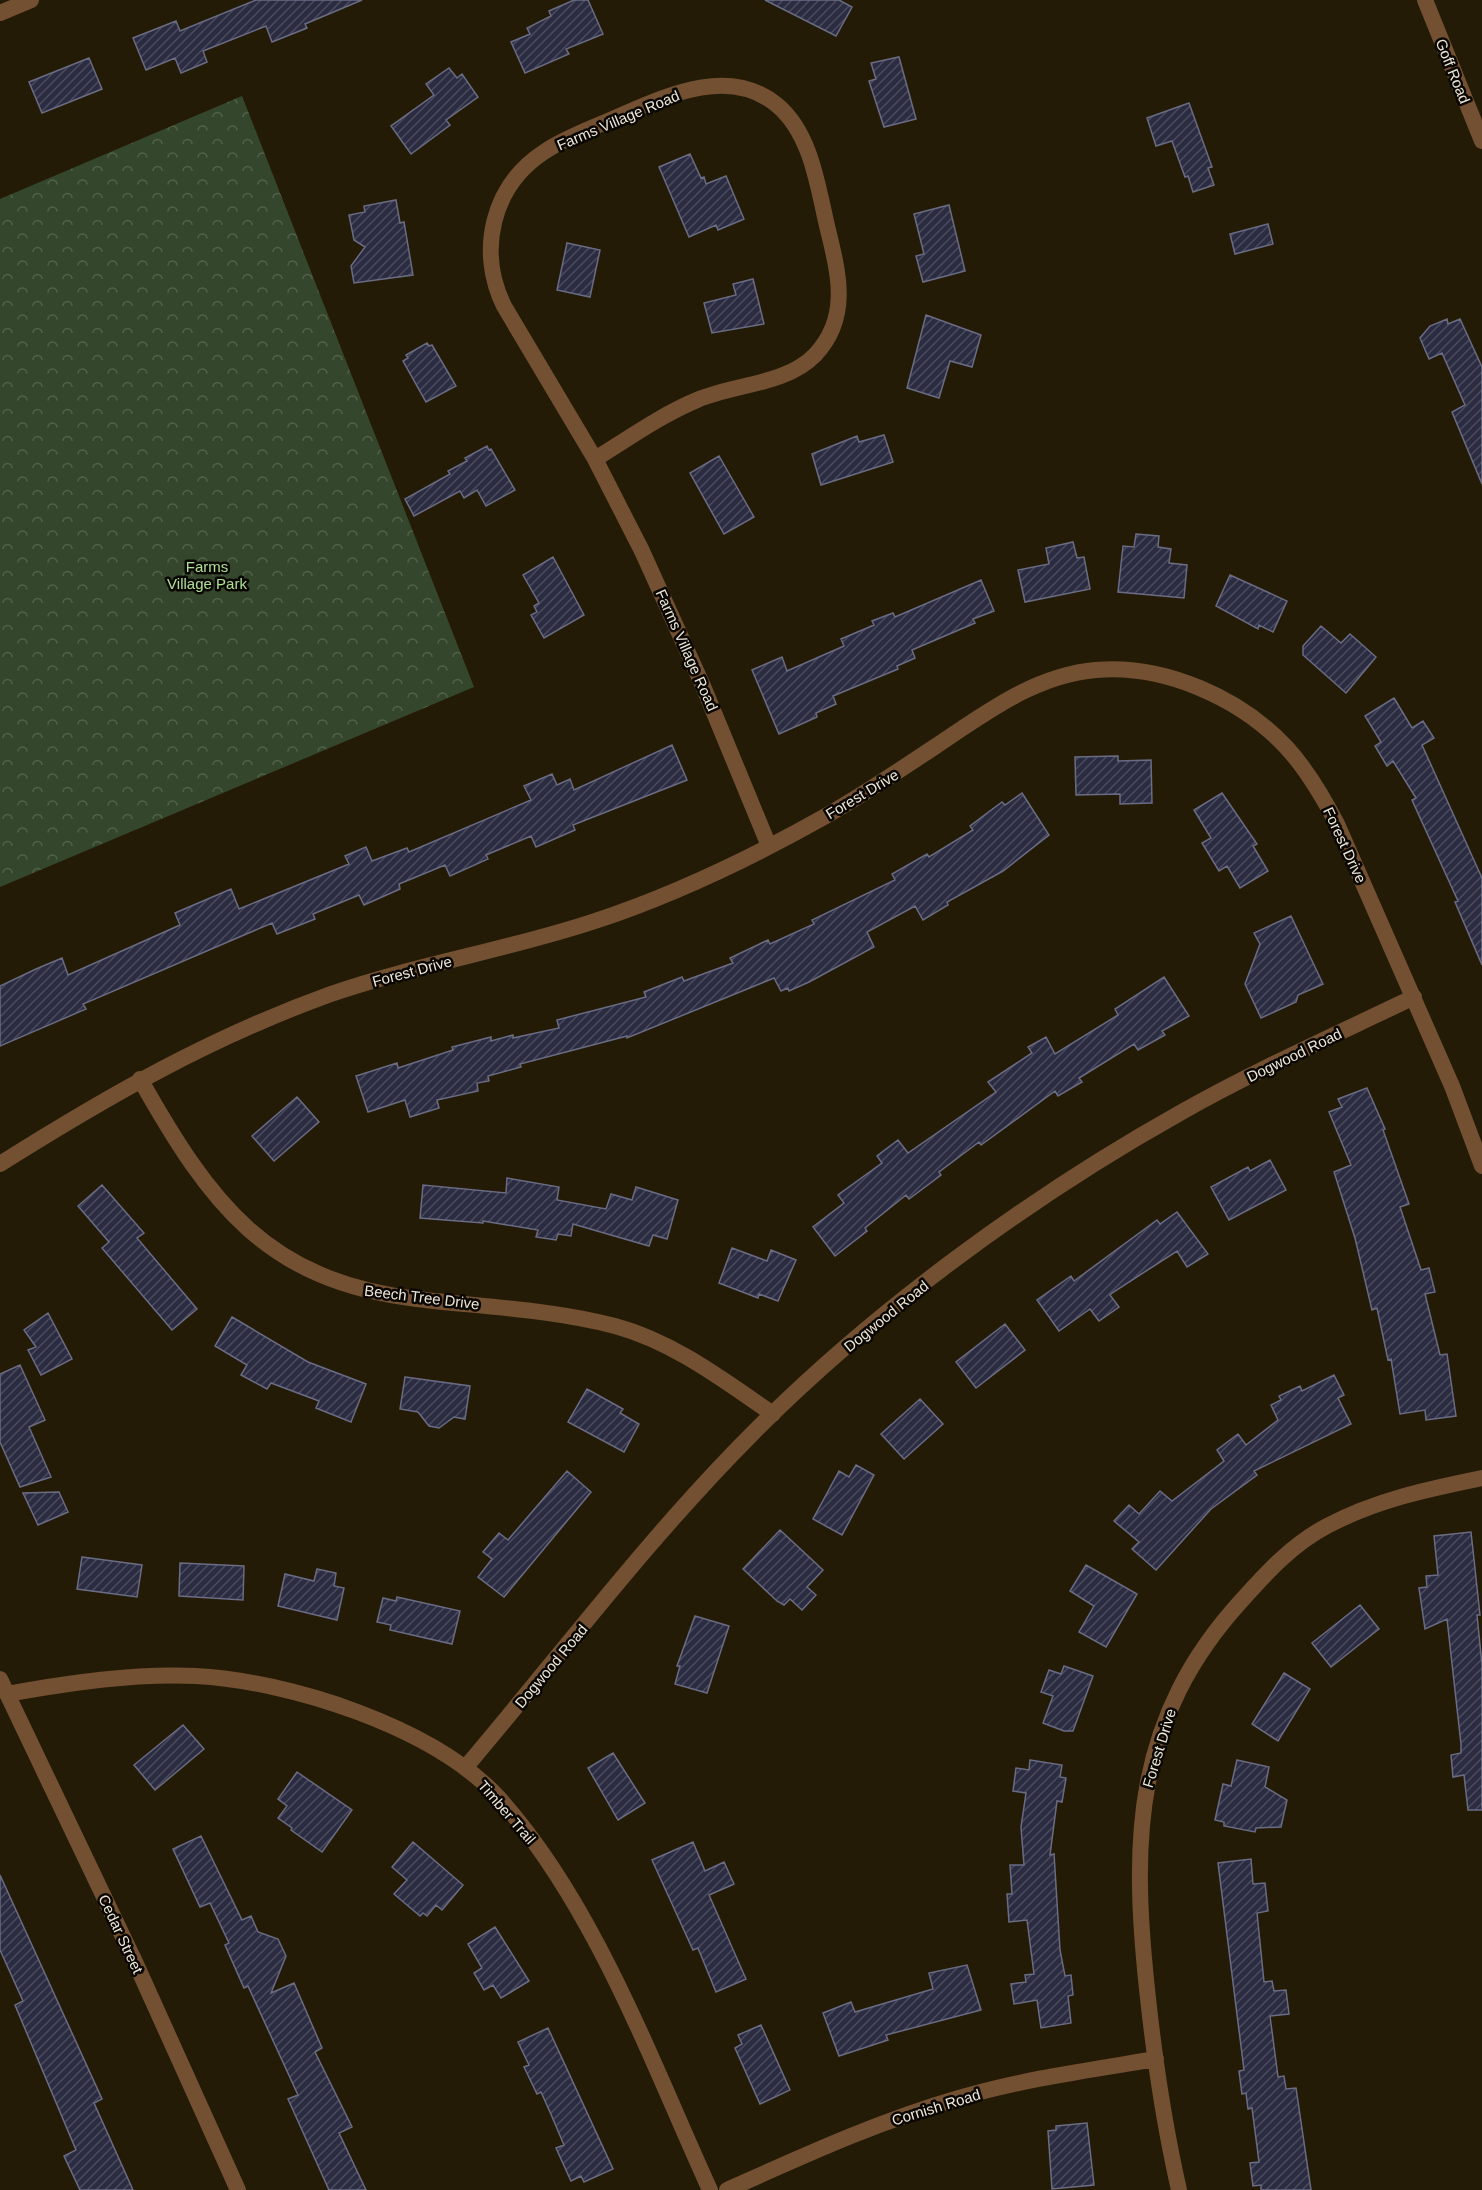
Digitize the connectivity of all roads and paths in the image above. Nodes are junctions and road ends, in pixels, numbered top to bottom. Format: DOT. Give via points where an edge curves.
graph roads {
  1 [pos="31,0"];
  2 [pos="1425,0"];
  3 [pos="0,13"];
  4 [pos="1482,141"];
  5 [pos="595,459"];
  6 [pos="769,846"];
  7 [pos="1414,997"];
  8 [pos="140,1079"];
  9 [pos="0,1164"];
  10 [pos="1482,1166"];
  11 [pos="772,1414"];
  12 [pos="1482,1478"];
  13 [pos="4,1687"];
  14 [pos="465,1768"];
  15 [pos="1156,2059"];
  16 [pos="238,2190"];
  17 [pos="710,2190"];
  18 [pos="727,2190"];
  19 [pos="1179,2190"];
  1 -- 3 [label="street"];
  2 -- 4 [label="street, Goff Road"];
  5 -- 5 [label="street, Farms Village Road" via="496,286 490,248 500,203 517,176 536,158 585,131 681,92 720,86 755,91 787,116 802,139 809,160 839,280 840,303 832,330 816,354 796,369 690,403"];
  5 -- 6 [label="street, Farms Village Road" via="677,627"];
  6 -- 7 [label="street, Forest Drive" via="862,795 984,714 1036,685 1094,670 1152,673 1194,687 1255,720 1298,761 1337,824"];
  6 -- 8 [label="street, Forest Drive" via="685,886 595,921 379,979 297,1007 219,1038"];
  7 -- 10 [label="street, Forest Drive"];
  7 -- 11 [label="street, Dogwood Road" via="1237,1082 1090,1168 935,1277"];
  8 -- 9 [label="street, Forest Drive"];
  8 -- 11 [label="street, Beech Tree Drive" via="178,1145 216,1196 256,1235 306,1269 340,1284 378,1293 530,1311 615,1326 669,1347"];
  11 -- 14 [label="street, Dogwood Road" via="673,1519"];
  12 -- 15 [label="street, Forest Drive" via="1389,1499 1303,1541 1263,1576 1194,1661 1162,1728 1141,1817 1140,1898"];
  13 -- 14 [label="street, Timber Trail" via="196,1676 245,1682 299,1694 385,1724 428,1744"];
  13 -- 16 [label="street, Cedar Street"];
  14 -- 17 [label="street, Timber Trail" via="511,1812 572,1899 616,1983"];
  15 -- 18 [label="street, Cornish Road" via="1042,2078 952,2100 859,2133"];
  15 -- 19 [label="street, Forest Drive"];
}
